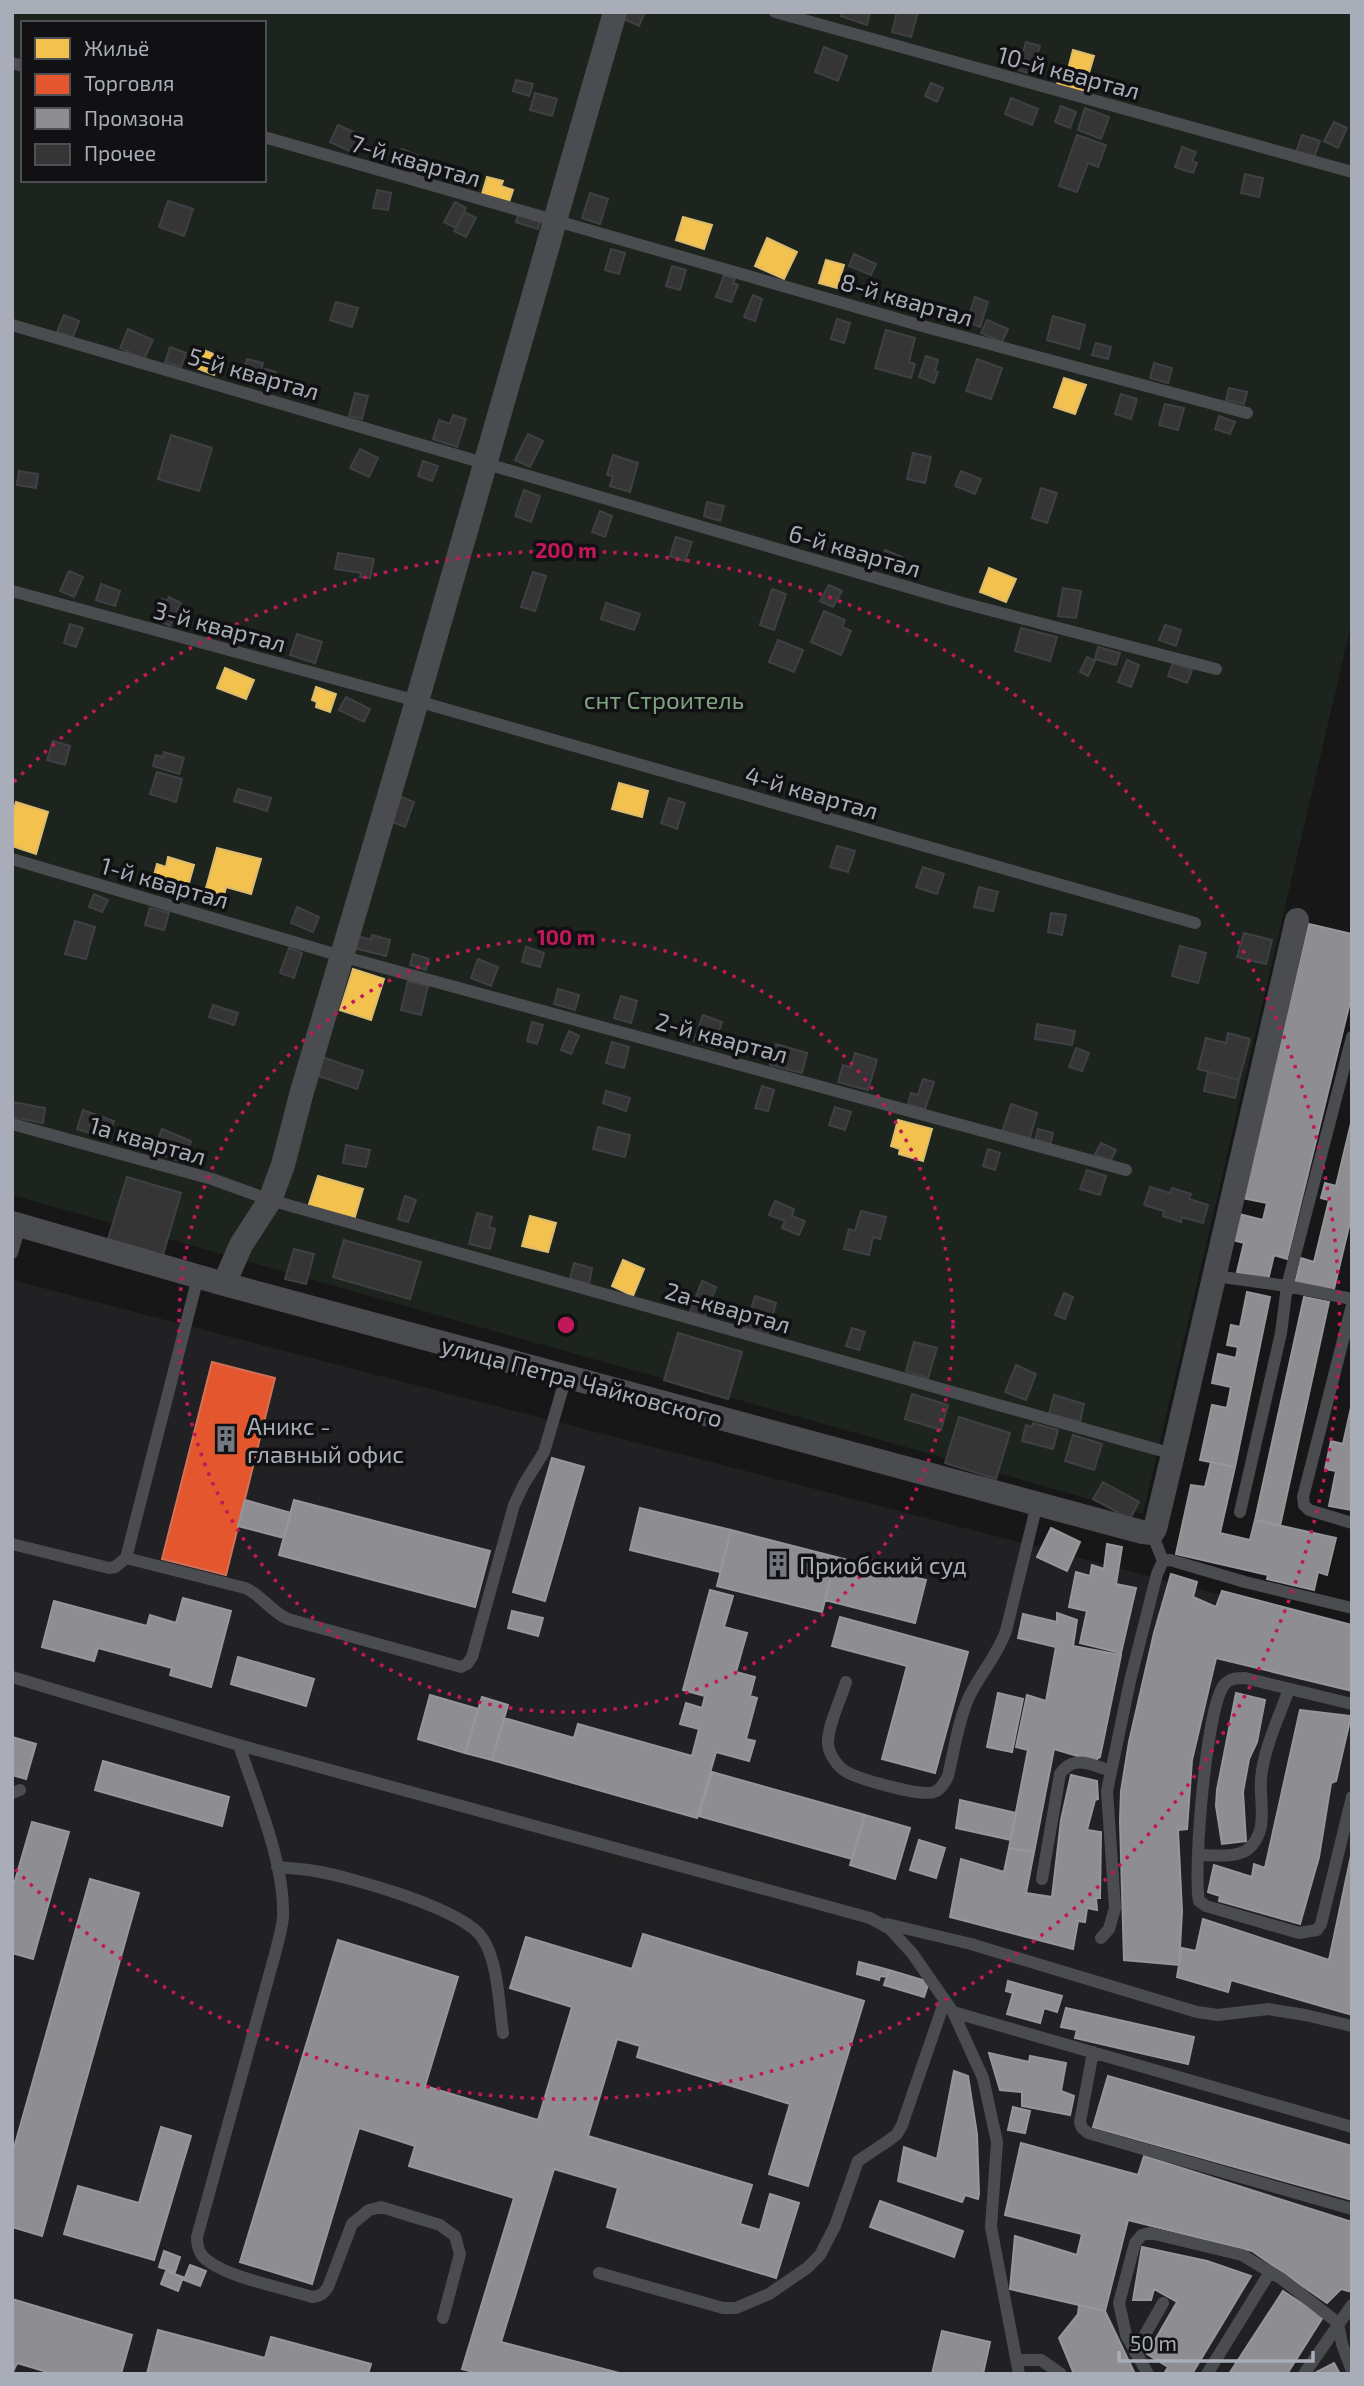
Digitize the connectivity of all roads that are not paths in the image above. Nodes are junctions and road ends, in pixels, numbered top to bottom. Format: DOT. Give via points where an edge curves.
graph roads {
  1 [pos="615,12"];
  2 [pos="775,12"];
  3 [pos="266,139"];
  4 [pos="1352,172"];
  5 [pos="556,222"];
  6 [pos="12,325"];
  7 [pos="1247,413"];
  8 [pos="484,462"];
  9 [pos="12,591"];
  10 [pos="1216,669"];
  11 [pos="417,701"];
  12 [pos="12,859"];
  13 [pos="1297,920"];
  14 [pos="1195,923"];
  15 [pos="306,945"];
  16 [pos="341,956"];
  17 [pos="1352,1037"];
  18 [pos="12,1124"];
  19 [pos="1126,1170"];
  20 [pos="270,1200"];
  21 [pos="16,1225"];
  22 [pos="12,1253"];
  23 [pos="1215,1276"];
  24 [pos="198,1277"];
  25 [pos="224,1284"];
  26 [pos="1286,1286"];
  27 [pos="1352,1299"];
  28 [pos="1352,1305"];
  29 [pos="566,1377"];
  30 [pos="1174,1454"];
  31 [pos="1037,1504"];
  32 [pos="1240,1512"];
  33 [pos="1352,1523"];
  34 [pos="1152,1533"];
  35 [pos="12,1545"];
  36 [pos="126,1558"];
  37 [pos="1163,1561"];
  38 [pos="1352,1608"];
  39 [pos="12,1676"];
  40 [pos="846,1682"];
  41 [pos="1289,1689"];
  42 [pos="1352,1704"];
  43 [pos="239,1745"];
  44 [pos="1111,1771"];
  45 [pos="1352,1797"];
  46 [pos="1198,1856"];
  47 [pos="277,1867"];
  48 [pos="1042,1879"];
  49 [pos="880,1923"];
  50 [pos="1101,1938"];
  51 [pos="945,2000"];
  52 [pos="953,2012"];
  53 [pos="1352,2026"];
  54 [pos="503,2033"];
  55 [pos="1093,2052"];
  56 [pos="1352,2127"];
  57 [pos="1352,2209"];
  58 [pos="1270,2272"];
  59 [pos="599,2273"];
  60 [pos="1163,2303"];
  61 [pos="1352,2305"];
  62 [pos="443,2318"];
  63 [pos="1338,2323"];
  64 [pos="1135,2352"];
  65 [pos="1018,2367"];
  66 [pos="1352,2371"];
  67 [pos="1061,2374"];
  68 [pos="1148,2374"];
  69 [pos="1207,2374"];
  70 [pos="1304,2374"];
  1 -- 5 [label="street"];
  2 -- 4 [label="lane, 10-й квартал"];
  3 -- 5 [label="lane, 7-й квартал"];
  5 -- 7 [label="lane, 8-й квартал"];
  5 -- 8 [label="street"];
  6 -- 8 [label="lane, 5-й квартал"];
  8 -- 10 [label="lane, 6-й квартал" via="959,602"];
  8 -- 11 [label="street"];
  9 -- 11 [label="lane, 3-й квартал"];
  11 -- 14 [label="lane, 4-й квартал"];
  11 -- 16 [label="street"];
  12 -- 15 [label="lane, 1-й квартал"];
  13 -- 23 [label="street"];
  15 -- 16 [label="lane, 2-й квартал"];
  16 -- 19 [label="lane, 2-й квартал"];
  16 -- 20 [label="street"];
  17 -- 26 [label="lane"];
  18 -- 20 [label="lane, 1а квартал" via="212,1179"];
  20 -- 25 [label="street"];
  20 -- 30 [label="lane, 2а-квартал"];
  21 -- 22 [label="lane"];
  21 -- 24 [label="street, улица Петра Чайковского"];
  23 -- 26 [label="lane"];
  23 -- 30 [label="street"];
  24 -- 25 [label="street, улица Петра Чайковского"];
  24 -- 36 [label="lane"];
  25 -- 29 [label="street, улица Петра Чайковского"];
  26 -- 27 [label="lane"];
  26 -- 32 [label="lane" via="1281,1333"];
  28 -- 33 [label="lane" via="1303,1497 1309,1510"];
  29 -- 31 [label="street, улица Петра Чайковского"];
  29 -- 36 [label="lane" via="544,1452 514,1506 472,1657 461,1667 288,1619 245,1588"];
  30 -- 34 [label="street"];
  31 -- 34 [label="street, улица Петра Чайковского"];
  31 -- 40 [label="lane" via="1006,1631 965,1705 944,1784 934,1792 922,1793 859,1777 840,1766 828,1746"];
  34 -- 37 [label="lane"];
  35 -- 36 [label="lane" via="109,1568"];
  37 -- 38 [label="lane"];
  37 -- 44 [label="lane"];
  39 -- 43 [label="lane"];
  41 -- 42 [label="lane"];
  41 -- 46 [label="lane" via="1262,1774 1259,1832 1240,1853"];
  41 -- 46 [label="lane" via="1234,1678 1220,1692 1207,1749"];
  43 -- 47 [label="lane"];
  43 -- 49 [label="lane"];
  44 -- 48 [label="lane" via="1077,1761 1060,1774"];
  44 -- 50 [label="lane" via="1107,1803 1115,1908"];
  45 -- 46 [label="lane" via="1317,1930 1299,1933 1206,1906 1197,1892"];
  47 -- 54 [label="lane" via="344,1877 438,1909 477,1930 491,1957"];
  47 -- 62 [label="lane" via="283,1919 197,2247 208,2262 228,2271 318,2297 328,2287 352,2224 381,2207 440,2225 454,2236 460,2254"];
  49 -- 51 [label="lane" via="900,1938"];
  49 -- 53 [label="lane" via="971,1944 1197,2012 1218,2015 1269,2009"];
  51 -- 52 [label="lane"];
  51 -- 59 [label="lane" via="902,2126 858,2161 829,2240 807,2268 769,2294 736,2308 704,2304"];
  52 -- 55 [label="lane"];
  52 -- 65 [label="lane" via="983,2078 997,2142 991,2227"];
  55 -- 56 [label="lane"];
  55 -- 57 [label="lane" via="1080,2122 1088,2133"];
  58 -- 63 [label="lane"];
  58 -- 64 [label="lane" via="1242,2255 1159,2234 1142,2235 1131,2251 1119,2303 1123,2328"];
  58 -- 69 [label="lane"];
  60 -- 64 [label="lane"];
  61 -- 63 [label="lane"];
  63 -- 66 [label="lane"];
  63 -- 70 [label="lane"];
  64 -- 68 [label="lane"];
  65 -- 67 [label="lane" via="1041,2360"];
}
